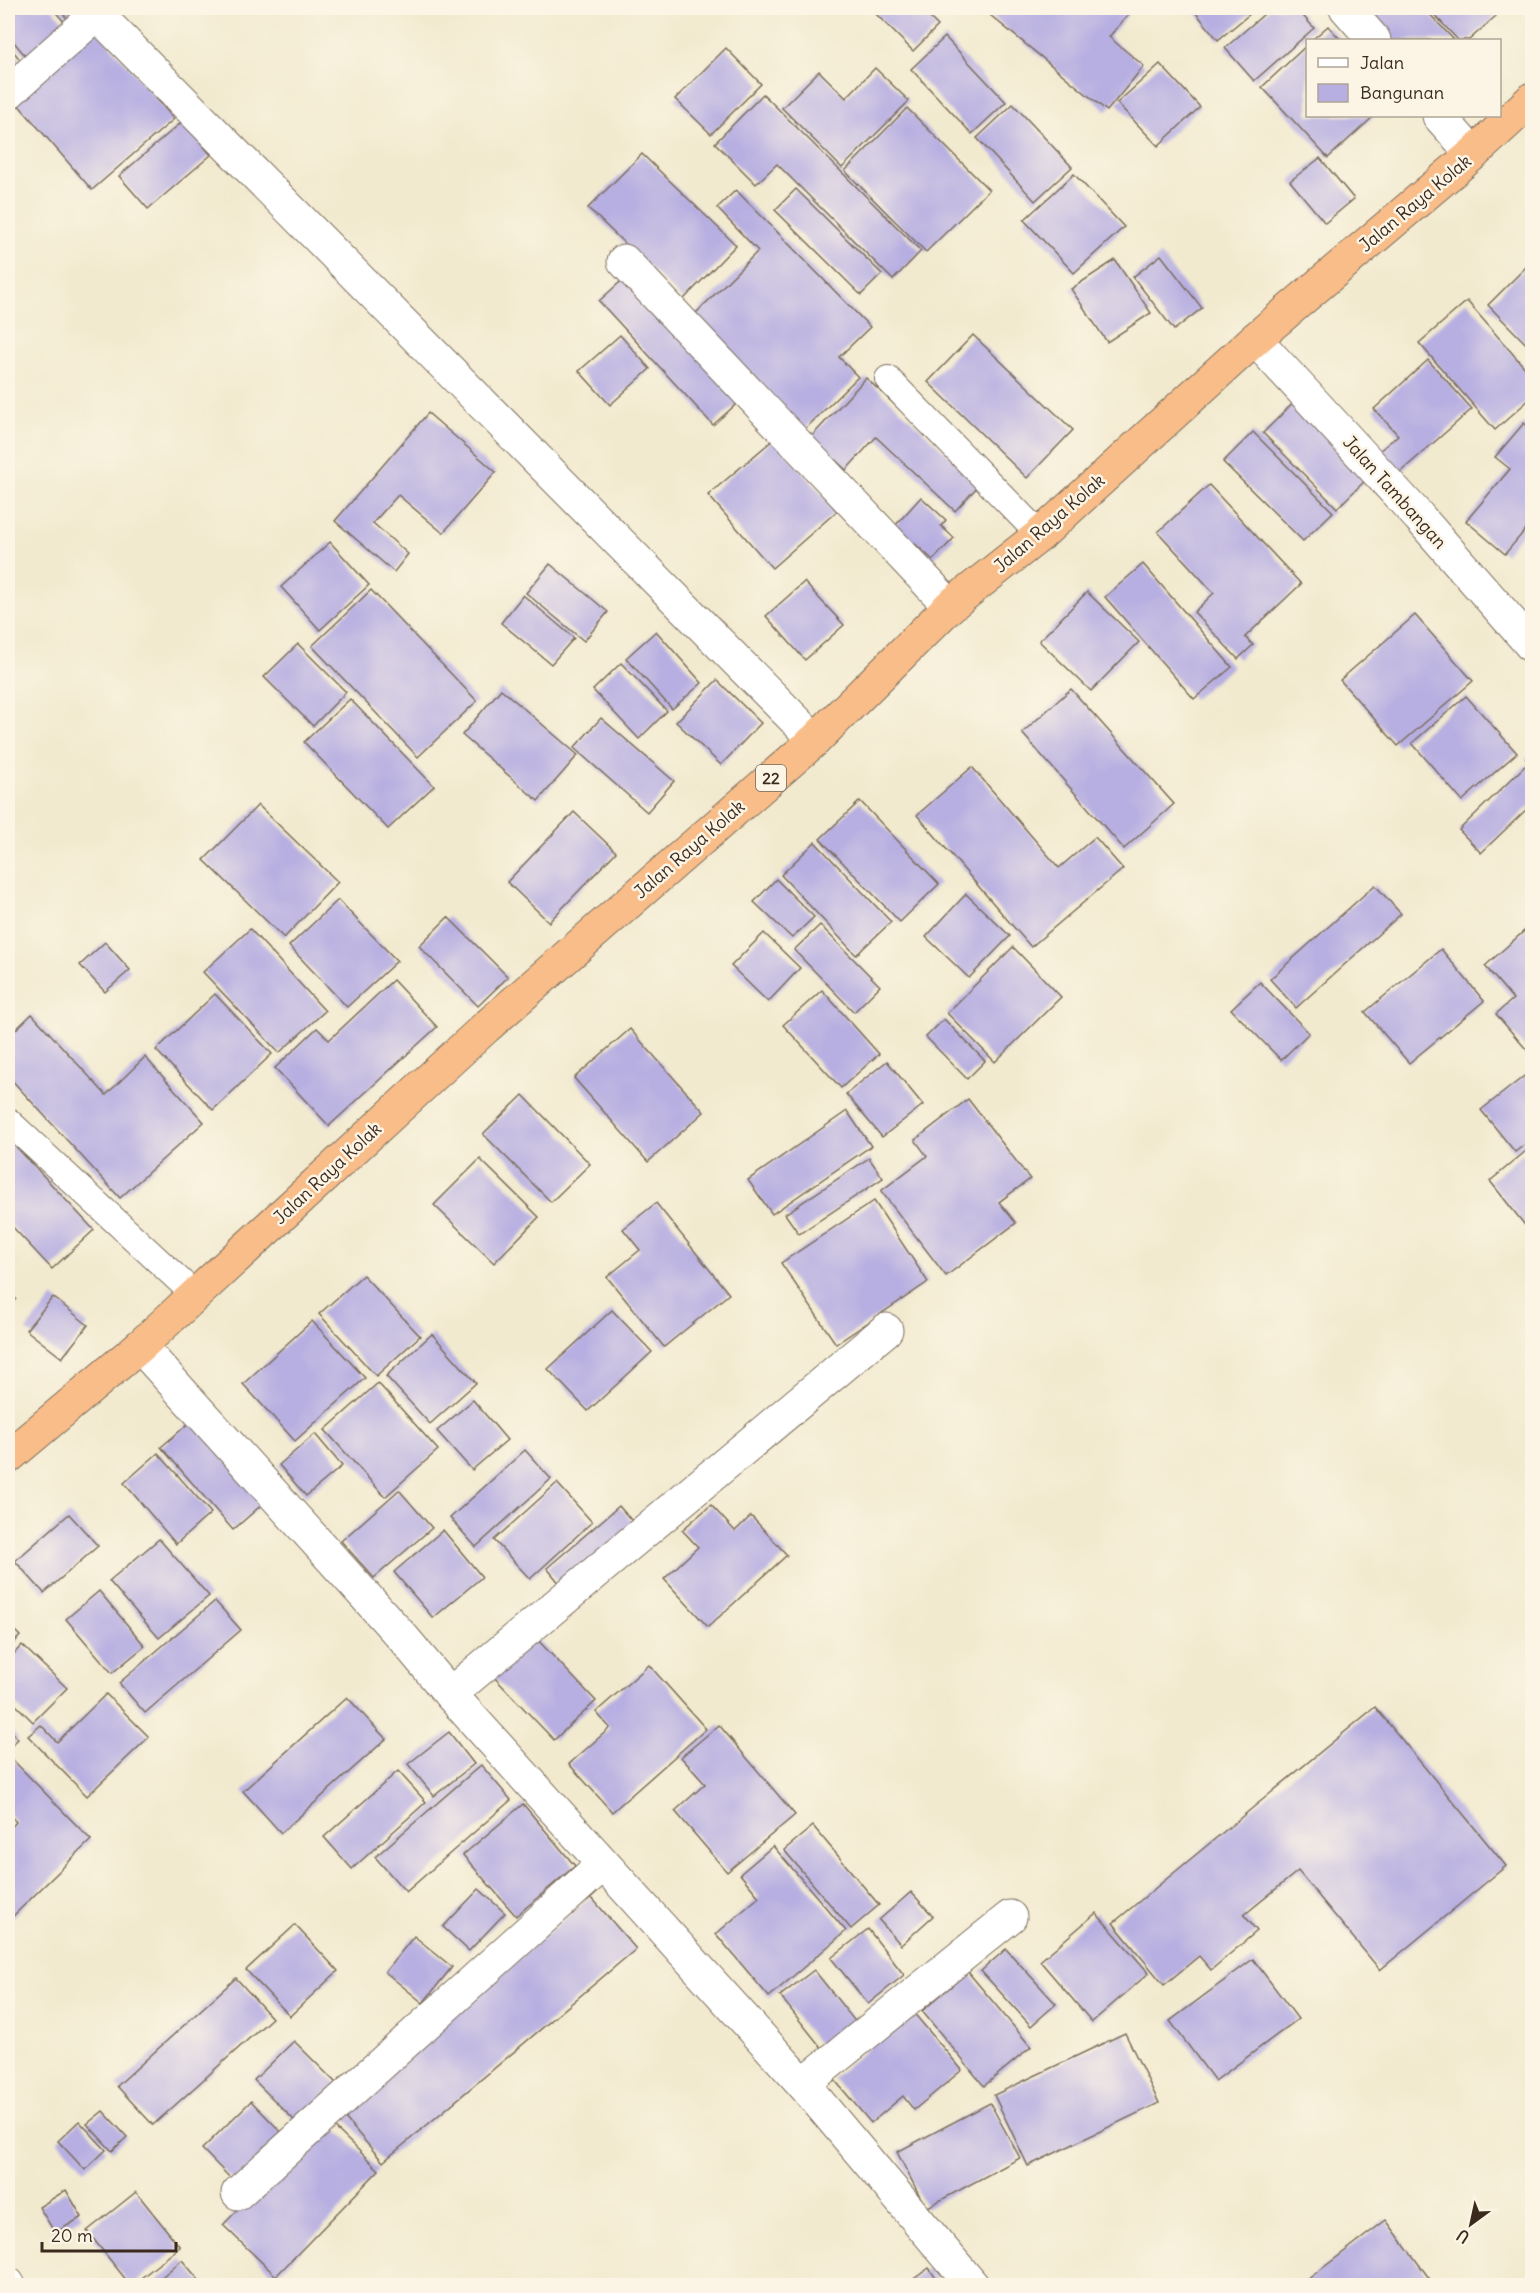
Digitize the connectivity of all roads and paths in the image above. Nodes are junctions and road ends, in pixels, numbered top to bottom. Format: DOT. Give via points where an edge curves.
graph roads {
  1 [pos="1346,8"];
  2 [pos="1373,39"];
  3 [pos="8,93"];
  4 [pos="1533,99"];
  5 [pos="1440,117"];
  6 [pos="1473,154"];
  7 [pos="624,261"];
  8 [pos="1255,339"];
  9 [pos="888,379"];
  10 [pos="1040,535"];
  11 [pos="950,606"];
  12 [pos="1533,646"];
  13 [pos="815,740"];
  14 [pos="8,1121"];
  15 [pos="195,1295"];
  16 [pos="886,1330"];
  17 [pos="140,1346"];
  18 [pos="8,1457"];
  19 [pos="450,1694"];
  20 [pos="603,1864"];
  21 [pos="1010,1917"];
  22 [pos="802,2084"];
  23 [pos="238,2193"];
  24 [pos="973,2286"];
  1 -- 2 [label="street"];
  3 -- 13 [label="street" via="97,14"];
  4 -- 6 [label="highway, Jalan Raya Kolak / 22"];
  5 -- 6 [label="street"];
  6 -- 8 [label="highway, Jalan Raya Kolak / 22"];
  7 -- 11 [label="street"];
  8 -- 10 [label="highway, Jalan Raya Kolak / 22"];
  8 -- 12 [label="street, Jalan Tambangan"];
  9 -- 10 [label="lane"];
  10 -- 11 [label="highway, Jalan Raya Kolak / 22"];
  11 -- 13 [label="highway, Jalan Raya Kolak / 22"];
  13 -- 15 [label="highway, Jalan Raya Kolak / 22" via="486,1027"];
  14 -- 15 [label="lane"];
  15 -- 17 [label="highway, Jalan Raya Kolak / 22"];
  16 -- 19 [label="street"];
  17 -- 18 [label="highway, Jalan Raya Kolak / 22"];
  17 -- 19 [label="street"];
  19 -- 20 [label="street"];
  20 -- 22 [label="street"];
  20 -- 23 [label="street"];
  21 -- 22 [label="street"];
  22 -- 24 [label="street"];
}
